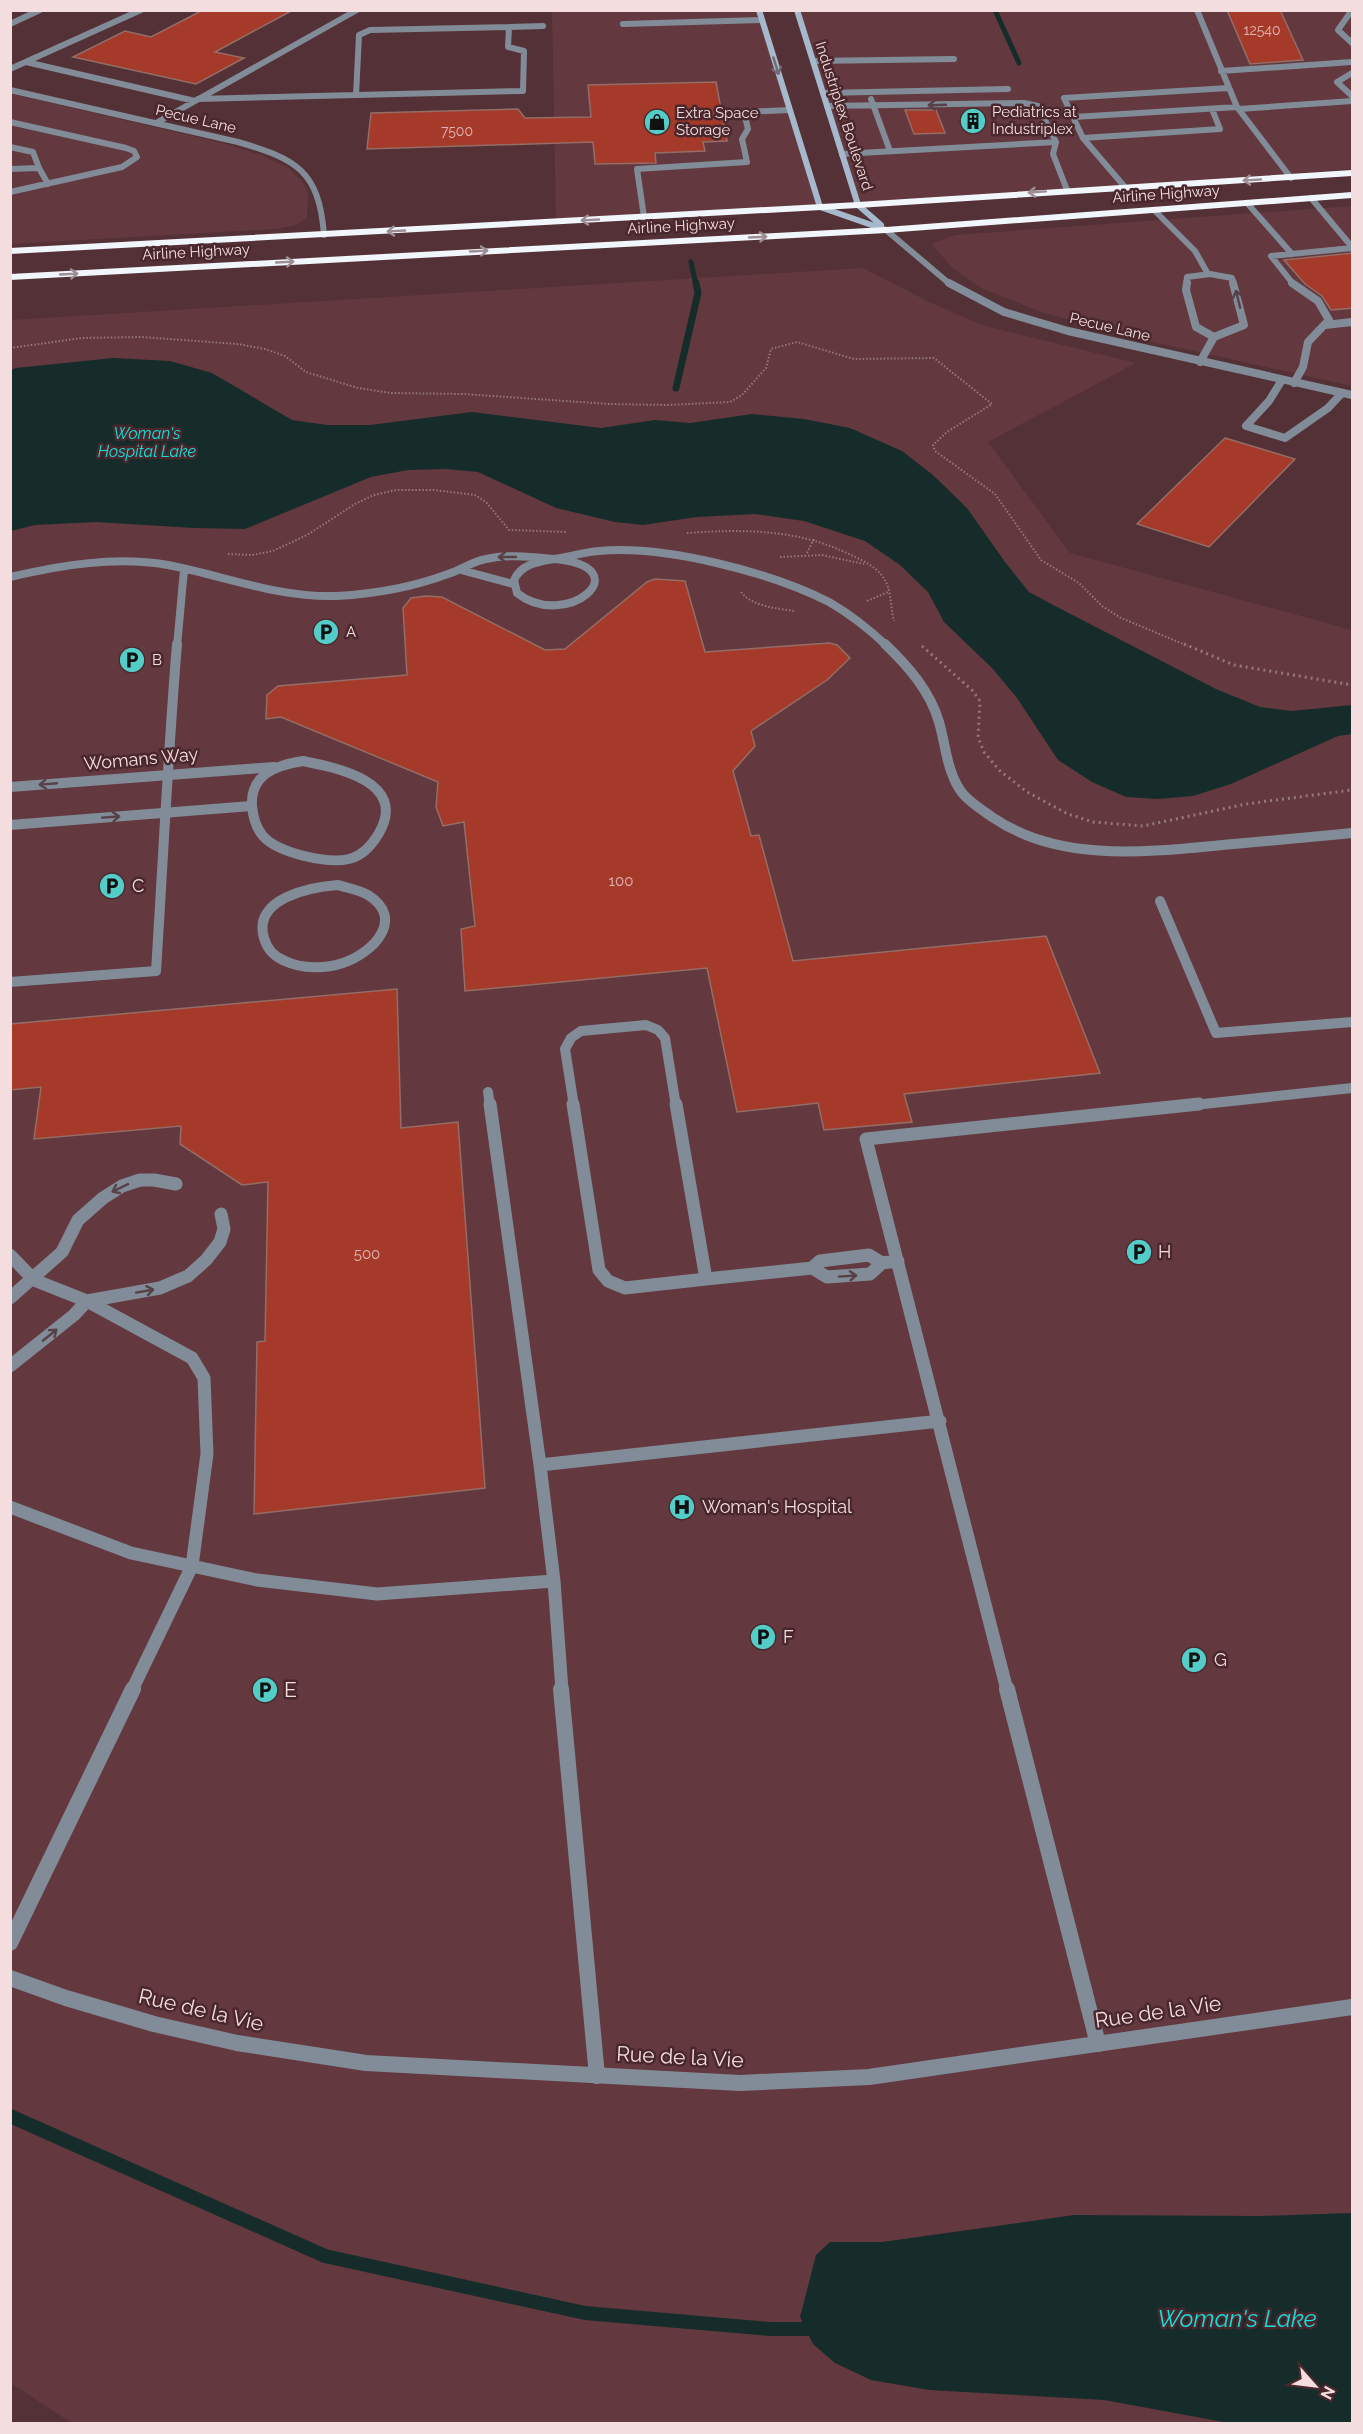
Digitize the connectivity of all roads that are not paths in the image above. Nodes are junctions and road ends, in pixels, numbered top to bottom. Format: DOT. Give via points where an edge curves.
graph roads {
  1 [pos="40,10"];
  2 [pos="141,10"];
  3 [pos="357,10"];
  4 [pos="759,10"];
  5 [pos="797,10"];
  6 [pos="1197,10"];
  7 [pos="1352,10"];
  8 [pos="761,20"];
  9 [pos="12,23"];
  10 [pos="622,24"];
  11 [pos="543,26"];
  12 [pos="509,27"];
  13 [pos="1353,43"];
  14 [pos="954,59"];
  15 [pos="813,61"];
  16 [pos="26,62"];
  17 [pos="1353,62"];
  18 [pos="10,69"];
  19 [pos="1221,71"];
  20 [pos="1353,73"];
  21 [pos="1228,87"];
  22 [pos="1008,89"];
  23 [pos="10,90"];
  24 [pos="869,92"];
  25 [pos="823,93"];
  26 [pos="356,94"];
  27 [pos="1353,96"];
  28 [pos="196,100"];
  29 [pos="1353,101"];
  30 [pos="827,106"];
  31 [pos="874,109"];
  32 [pos="1212,109"];
  33 [pos="1238,109"];
  34 [pos="789,110"];
  35 [pos="830,114"];
  36 [pos="1074,117"];
  37 [pos="10,122"];
  38 [pos="156,123"];
  39 [pos="1083,138"];
  40 [pos="1056,142"];
  41 [pos="10,147"];
  42 [pos="891,151"];
  43 [pos="842,154"];
  44 [pos="39,168"];
  45 [pos="10,169"];
  46 [pos="1353,173"];
  47 [pos="1291,178"];
  48 [pos="48,184"];
  49 [pos="1124,186"];
  50 [pos="1067,190"];
  51 [pos="10,192"];
  52 [pos="1353,195"];
  53 [pos="1311,198"];
  54 [pos="1247,203"];
  55 [pos="858,205"];
  56 [pos="820,207"];
  57 [pos="1154,210"];
  58 [pos="644,217"];
  59 [pos="886,230"];
  60 [pos="324,235"];
  61 [pos="1353,248"];
  62 [pos="10,251"];
  63 [pos="1292,254"];
  64 [pos="1208,274"];
  65 [pos="10,277"];
  66 [pos="1353,322"];
  67 [pos="1325,325"];
  68 [pos="1215,337"];
  69 [pos="1200,362"];
  70 [pos="1282,380"];
  71 [pos="1294,382"];
  72 [pos="1342,393"];
  73 [pos="1353,395"];
  74 [pos="557,559"];
  75 [pos="184,570"];
  76 [pos="461,570"];
  77 [pos="10,577"];
  78 [pos="513,584"];
  79 [pos="274,767"];
  80 [pos="166,774"];
  81 [pos="10,787"];
  82 [pos="252,806"];
  83 [pos="166,813"];
  84 [pos="10,825"];
  85 [pos="1353,833"];
  86 [pos="373,897"];
  87 [pos="1160,902"];
  88 [pos="10,982"];
  89 [pos="1353,1022"];
  90 [pos="1353,1088"];
  91 [pos="488,1092"];
  92 [pos="176,1184"];
  93 [pos="221,1214"];
  94 [pos="10,1255"];
  95 [pos="898,1261"];
  96 [pos="882,1263"];
  97 [pos="812,1268"];
  98 [pos="34,1280"];
  99 [pos="706,1280"];
  100 [pos="10,1298"];
  101 [pos="87,1301"];
  102 [pos="10,1366"];
  103 [pos="940,1421"];
  104 [pos="540,1465"];
  105 [pos="10,1507"];
  106 [pos="192,1566"];
  107 [pos="554,1581"];
  108 [pos="10,1942"];
  109 [pos="10,1978"];
  110 [pos="1353,2007"];
  111 [pos="1098,2044"];
  112 [pos="597,2076"];
  1 -- 9 [label="street"];
  2 -- 16 [label="street"];
  3 -- 28 [label="street"];
  4 -- 8 [label="street"];
  5 -- 15 [label="street, Industriplex Boulevard"];
  6 -- 19 [label="street"];
  7 -- 13 [label="street" via="1338,30"];
  8 -- 10 [label="street"];
  8 -- 34 [label="street, one-way"];
  11 -- 12 [label="street"];
  12 -- 26 [label="street" via="370,30 359,35"];
  12 -- 26 [label="street" via="508,47 524,51 523,91"];
  14 -- 15 [label="street"];
  15 -- 25 [label="street, Industriplex Boulevard"];
  16 -- 18 [label="street"];
  16 -- 28 [label="street"];
  17 -- 19 [label="street"];
  19 -- 21 [label="street"];
  20 -- 27 [label="street" via="1337,82"];
  21 -- 33 [label="street"];
  21 -- 36 [label="street" via="1064,98"];
  22 -- 24 [label="street"];
  23 -- 38 [label="street, Pecue Lane"];
  24 -- 25 [label="street"];
  24 -- 31 [label="street"];
  25 -- 30 [label="street, Industriplex Boulevard"];
  26 -- 28 [label="street"];
  28 -- 38 [label="street"];
  29 -- 33 [label="street"];
  30 -- 31 [label="street"];
  30 -- 35 [label="street, Industriplex Boulevard"];
  31 -- 35 [label="street"];
  40 -- 31 [label="street, one-way" via="1038,106 1012,102"];
  31 -- 42 [label="street"];
  32 -- 33 [label="street"];
  32 -- 36 [label="street"];
  32 -- 39 [label="street" via="1220,129"];
  33 -- 47 [label="street"];
  34 -- 56 [label="street"];
  34 -- 58 [label="street" via="744,112 748,129 742,140 747,162 637,169"];
  35 -- 43 [label="street, Industriplex Boulevard"];
  36 -- 39 [label="street"];
  37 -- 48 [label="street" via="126,148 137,157 122,167"];
  38 -- 60 [label="street, Pecue Lane" via="252,147 292,164 312,181 319,196"];
  39 -- 49 [label="street"];
  40 -- 42 [label="street"];
  40 -- 50 [label="street" via="1053,154"];
  41 -- 44 [label="street" via="33,152"];
  42 -- 43 [label="street"];
  43 -- 55 [label="street, Industriplex Boulevard"];
  44 -- 45 [label="street"];
  44 -- 48 [label="street"];
  46 -- 47 [label="highway, Airline Highway"];
  47 -- 49 [label="highway, Airline Highway, one-way"];
  48 -- 51 [label="street"];
  49 -- 50 [label="highway, Airline Highway"];
  50 -- 55 [label="highway, Airline Highway, one-way"];
  52 -- 53 [label="highway, Airline Highway"];
  53 -- 54 [label="highway, Airline Highway"];
  53 -- 61 [label="street"];
  54 -- 57 [label="highway, Airline Highway"];
  54 -- 63 [label="street"];
  55 -- 56 [label="highway, Airline Highway"];
  55 -- 59 [label="street, Industriplex Boulevard"];
  56 -- 58 [label="highway, Airline Highway"];
  56 -- 59 [label="street, Industriplex Boulevard"];
  57 -- 59 [label="highway, Airline Highway"];
  57 -- 64 [label="street" via="1195,251"];
  58 -- 60 [label="highway, Airline Highway, one-way"];
  65 -- 59 [label="highway, Airline Highway, one-way"];
  59 -- 69 [label="street, Pecue Lane" via="942,279 1005,312"];
  60 -- 62 [label="highway, Airline Highway"];
  61 -- 63 [label="street"];
  63 -- 67 [label="street" via="1271,256 1290,282 1318,301 1329,320"];
  64 -- 68 [label="street" via="1188,277 1186,290 1196,327"];
  68 -- 64 [label="street, one-way" via="1244,325 1232,278"];
  66 -- 67 [label="street"];
  67 -- 71 [label="street" via="1306,347 1304,371"];
  68 -- 69 [label="street"];
  69 -- 70 [label="street, Pecue Lane"];
  70 -- 71 [label="street, Pecue Lane"];
  70 -- 72 [label="street" via="1269,401 1246,423 1249,429 1286,438"];
  71 -- 72 [label="street, Pecue Lane"];
  72 -- 73 [label="street, Pecue Lane"];
  74 -- 76 [label="street, one-way" via="493,558 477,560"];
  74 -- 78 [label="street" via="531,564 521,570"];
  74 -- 78 [label="street" via="571,560 592,570 597,585 592,592 572,603 545,604 523,597"];
  74 -- 85 [label="street" via="600,551 705,562 791,585 827,601 890,650 919,683 936,714 951,771 962,793 989,816 1017,832 1087,849 1126,853"];
  75 -- 76 [label="street" via="266,591 319,597 416,584"];
  75 -- 77 [label="street" via="145,562 80,563"];
  75 -- 80 [label="street"];
  76 -- 78 [label="street"];
  79 -- 80 [label="street, Womans Way"];
  79 -- 82 [label="street" via="251,790"];
  79 -- 82 [label="street" via="303,761 328,765 364,780 387,803 380,834 356,856 327,860 276,846 255,824"];
  80 -- 81 [label="street, Womans Way, one-way"];
  80 -- 83 [label="street"];
  82 -- 83 [label="street"];
  84 -- 83 [label="street, one-way"];
  83 -- 88 [label="street" via="156,971"];
  86 -- 86 [label="street" via="338,885 297,892 280,900 267,913 261,926 262,940 269,952 282,961 300,966 320,968 359,958 384,935 387,921 383,908"];
  87 -- 89 [label="street" via="1215,1033"];
  90 -- 95 [label="street" via="866,1139"];
  91 -- 104 [label="street"];
  92 -- 98 [label="street, one-way" via="157,1179 137,1180 112,1192 74,1225 64,1249"];
  101 -- 93 [label="street, one-way" via="160,1288 188,1276 220,1242 224,1228"];
  94 -- 98 [label="street"];
  95 -- 96 [label="street"];
  95 -- 103 [label="street"];
  96 -- 97 [label="street" via="869,1255 820,1261"];
  97 -- 96 [label="street, one-way" via="827,1277 870,1274"];
  97 -- 99 [label="street"];
  98 -- 100 [label="street"];
  98 -- 101 [label="street"];
  99 -- 99 [label="street" via="625,1288 608,1281 598,1270 565,1049 581,1031 646,1025 665,1038"];
  102 -- 101 [label="street, one-way"];
  101 -- 106 [label="street" via="192,1358 204,1378 207,1454"];
  103 -- 104 [label="street"];
  103 -- 111 [label="street"];
  104 -- 107 [label="street"];
  105 -- 106 [label="street" via="131,1553"];
  106 -- 107 [label="street" via="257,1580 377,1594"];
  106 -- 108 [label="street"];
  107 -- 112 [label="street"];
  109 -- 112 [label="street, Rue de la Vie" via="154,2024 295,2053 366,2063"];
  110 -- 111 [label="street, Rue de la Vie"];
  111 -- 112 [label="street, Rue de la Vie" via="869,2077 807,2081 740,2083"];
}
